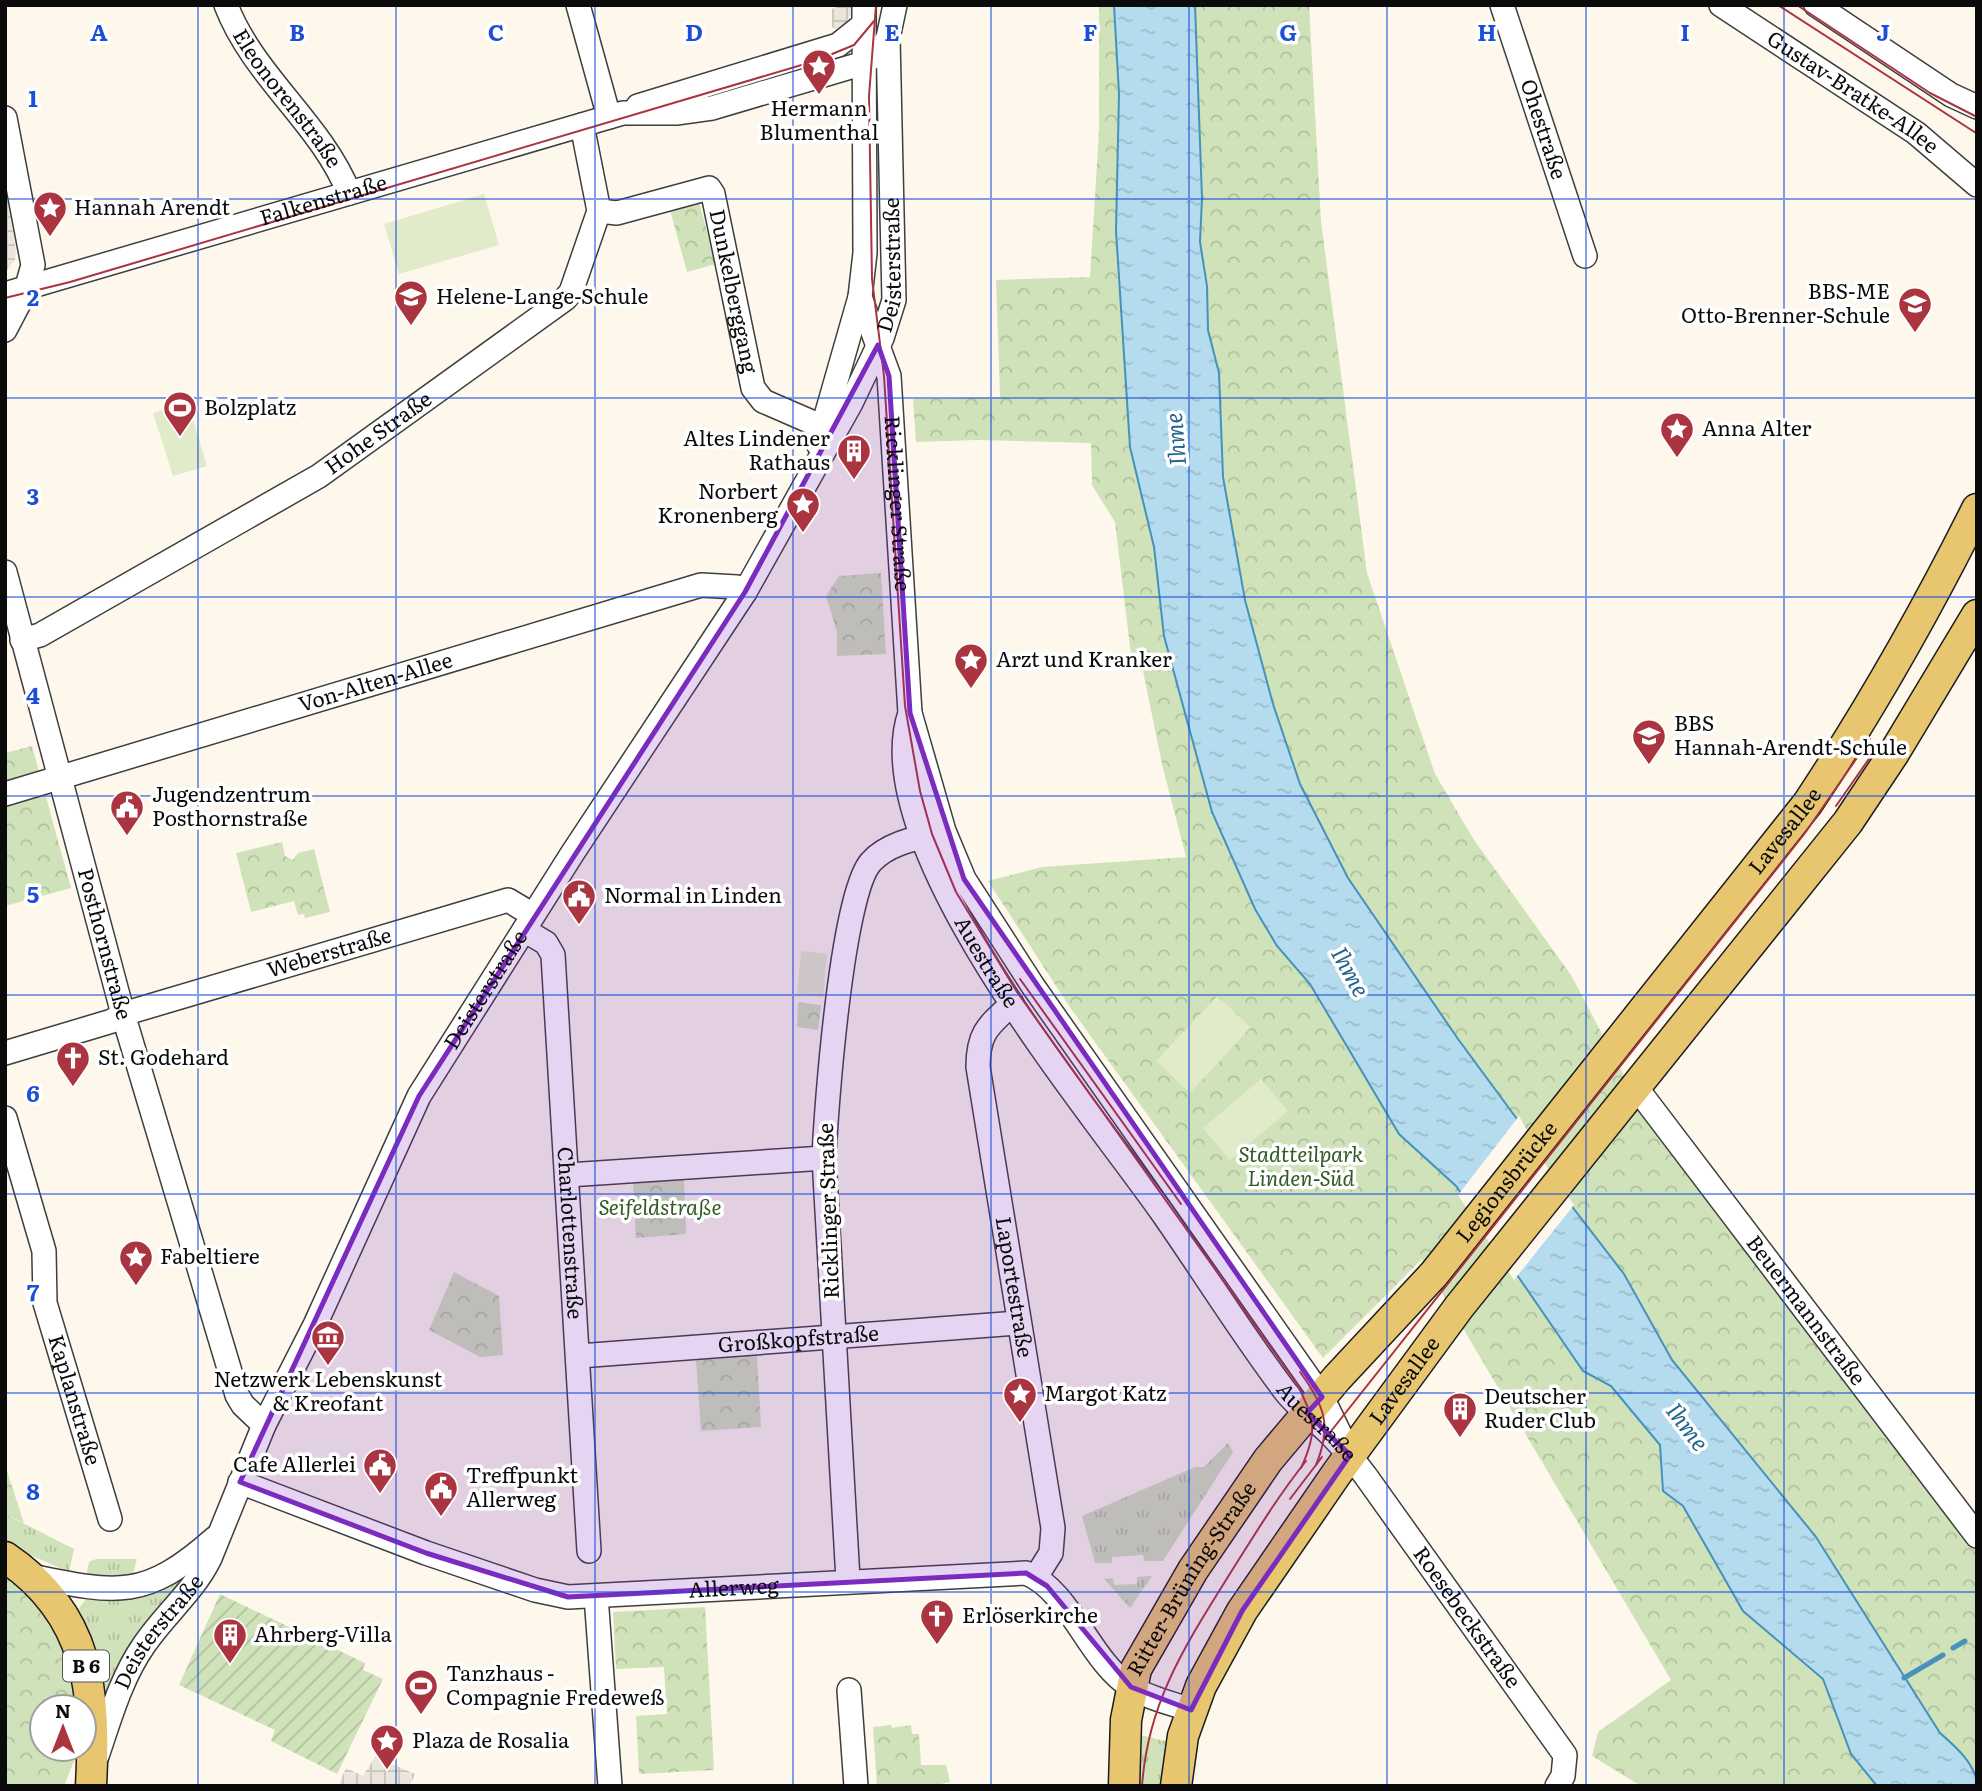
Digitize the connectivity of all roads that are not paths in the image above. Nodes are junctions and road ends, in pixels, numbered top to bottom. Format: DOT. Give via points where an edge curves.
graph roads {
  1 [pos="226,5"];
  2 [pos="578,5"];
  3 [pos="895,5"];
  4 [pos="1502,5"];
  5 [pos="1721,5"];
  6 [pos="1816,5"];
  7 [pos="863,22"];
  8 [pos="888,38"];
  9 [pos="864,63"];
  10 [pos="1977,107"];
  11 [pos="616,115"];
  12 [pos="5,118"];
  13 [pos="582,125"];
  14 [pos="1977,185"];
  15 [pos="349,193"];
  16 [pos="599,211"];
  17 [pos="1585,256"];
  18 [pos="15,292"];
  19 [pos="860,298"];
  20 [pos="5,330"];
  21 [pos="878,345"];
  22 [pos="823,427"];
  23 [pos="810,475"];
  24 [pos="1977,509"];
  25 [pos="5,572"];
  26 [pos="746,592"];
  27 [pos="1977,615"];
  28 [pos="22,639"];
  29 [pos="910,713"];
  30 [pos="60,778"];
  31 [pos="5,794"];
  32 [pos="944,831"];
  33 [pos="920,838"];
  34 [pos="528,922"];
  35 [pos="1012,1004"];
  36 [pos="123,1014"];
  37 [pos="5,1053"];
  38 [pos="1635,1086"];
  39 [pos="1577,1091"];
  40 [pos="5,1118"];
  41 [pos="824,1158"];
  42 [pos="568,1175"];
  43 [pos="1459,1307"];
  44 [pos="1018,1323"];
  45 [pos="834,1339"];
  46 [pos="579,1356"];
  47 [pos="1314,1405"];
  48 [pos="264,1425"];
  49 [pos="1350,1455"];
  50 [pos="240,1482"];
  51 [pos="110,1519"];
  52 [pos="217,1536"];
  53 [pos="1977,1536"];
  54 [pos="589,1551"];
  55 [pos="5,1557"];
  56 [pos="31,1576"];
  57 [pos="1036,1577"];
  58 [pos="848,1580"];
  59 [pos="596,1596"];
  60 [pos="1130,1687"];
  61 [pos="849,1690"];
  62 [pos="1191,1710"];
  63 [pos="88,1781"];
  64 [pos="610,1786"];
  65 [pos="856,1786"];
  66 [pos="1124,1786"];
  67 [pos="1176,1786"];
  68 [pos="1558,1786"];
  1 -- 15 [label="street, Eleonorenstraße" via="245,46 302,118"];
  2 -- 11 [label="street"];
  3 -- 8 [label="street, Deisterstraße"];
  4 -- 17 [label="street, Ohestraße"];
  5 -- 14 [label="street, Gustav-Bratke-Allee" via="1916,133"];
  6 -- 10 [label="street" via="1951,95"];
  7 -- 9 [label="street, Deisterstraße"];
  7 -- 11 [label="street, Falkenstraße" via="838,45"];
  8 -- 9 [label="street, Falkenstraße"];
  8 -- 21 [label="street, Deisterstraße" via="894,300"];
  9 -- 11 [label="street, Falkenstraße" via="712,108"];
  9 -- 19 [label="street, Deisterstraße" via="865,253"];
  11 -- 13 [label="street, Falkenstraße"];
  12 -- 18 [label="street" via="33,265"];
  13 -- 15 [label="street, Falkenstraße"];
  13 -- 16 [label="street"];
  15 -- 18 [label="street, Falkenstraße"];
  16 -- 22 [label="street, Dunkelberggang" via="617,213 709,188 753,388 763,401"];
  16 -- 28 [label="street, Hohe Straße" via="565,299 319,476 40,635"];
  18 -- 20 [label="street"];
  19 -- 21 [label="street, Ricklinger Straße"];
  19 -- 22 [label="street, Deisterstraße"];
  21 -- 23 [label="street, Deisterstraße"];
  21 -- 29 [label="street, Ricklinger Straße" via="889,376"];
  22 -- 23 [label="street, Deisterstraße"];
  23 -- 26 [label="street, Deisterstraße"];
  24 -- 39 [label="main road, Lavesallee" via="1916,629 1808,803"];
  25 -- 28 [label="street, Posthornstraße"];
  26 -- 30 [label="street, Von-Alten-Allee" via="737,587 701,585"];
  26 -- 34 [label="street, Deisterstraße"];
  27 -- 38 [label="main road" via="1895,753 1848,821"];
  28 -- 30 [label="street, Posthornstraße"];
  29 -- 32 [label="street, Ricklinger Straße"];
  29 -- 33 [label="street, Ricklinger Straße" via="902,743"];
  30 -- 31 [label="street, Von-Alten-Allee"];
  30 -- 36 [label="street, Posthornstraße"];
  32 -- 33 [label="street, Ricklinger Straße"];
  32 -- 47 [label="street, Auestraße" via="964,879"];
  33 -- 35 [label="street, Auestraße" via="942,888"];
  33 -- 41 [label="street, Ricklinger Straße" via="880,855 865,870 858,886 849,921"];
  34 -- 36 [label="street, Weberstraße" via="508,900"];
  34 -- 42 [label="street, Charlottenstraße" via="553,955"];
  34 -- 48 [label="street, Deisterstraße" via="419,1096 315,1325"];
  35 -- 44 [label="street, Laportestraße" via="987,1027 978,1045 978,1067"];
  35 -- 47 [label="street, Auestraße" via="1286,1394"];
  36 -- 37 [label="street, Weberstraße"];
  36 -- 48 [label="street, Posthornstraße" via="243,1405"];
  38 -- 43 [label="main road, Legionsbrücke"];
  38 -- 53 [label="street, Beuermannstraße"];
  39 -- 47 [label="main road, Legionsbrücke" via="1434,1274"];
  40 -- 51 [label="street, Kaplanstraße" via="44,1251 45,1303"];
  41 -- 42 [label="street"];
  41 -- 45 [label="street, Ricklinger Straße"];
  42 -- 46 [label="street, Charlottenstraße"];
  43 -- 49 [label="main road, Lavesallee"];
  44 -- 45 [label="street, Großkopfstraße"];
  44 -- 57 [label="street, Laportestraße" via="1053,1528 1051,1553"];
  45 -- 46 [label="street, Großkopfstraße"];
  45 -- 58 [label="street, Ricklinger Straße"];
  46 -- 54 [label="street, Charlottenstraße"];
  47 -- 49 [label="street, Auestraße"];
  47 -- 60 [label="main road, Ritter-Brüning-Straße" via="1269,1460 1193,1570 1147,1646"];
  48 -- 50 [label="street, Deisterstraße"];
  49 -- 62 [label="main road" via="1242,1611"];
  49 -- 68 [label="street, Roesebeckstraße" via="1565,1755"];
  50 -- 52 [label="street, Deisterstraße"];
  50 -- 59 [label="street, Allerweg" via="535,1590 568,1597"];
  52 -- 56 [label="street, Deisterstraße" via="177,1570 136,1587 93,1589"];
  52 -- 63 [label="street, Deisterstraße" via="201,1576 144,1645 129,1671"];
  55 -- 56 [label="main road, B 6"];
  56 -- 63 [label="main road, B 6" via="69,1625 87,1670 93,1709"];
  57 -- 58 [label="street, Allerweg" via="1013,1572"];
  57 -- 60 [label="street"];
  58 -- 59 [label="street, Allerweg"];
  59 -- 64 [label="street"];
  60 -- 62 [label="street"];
  60 -- 66 [label="main road, Ritter-Brüning-Straße"];
  61 -- 65 [label="street"];
  62 -- 67 [label="main road"];
}
